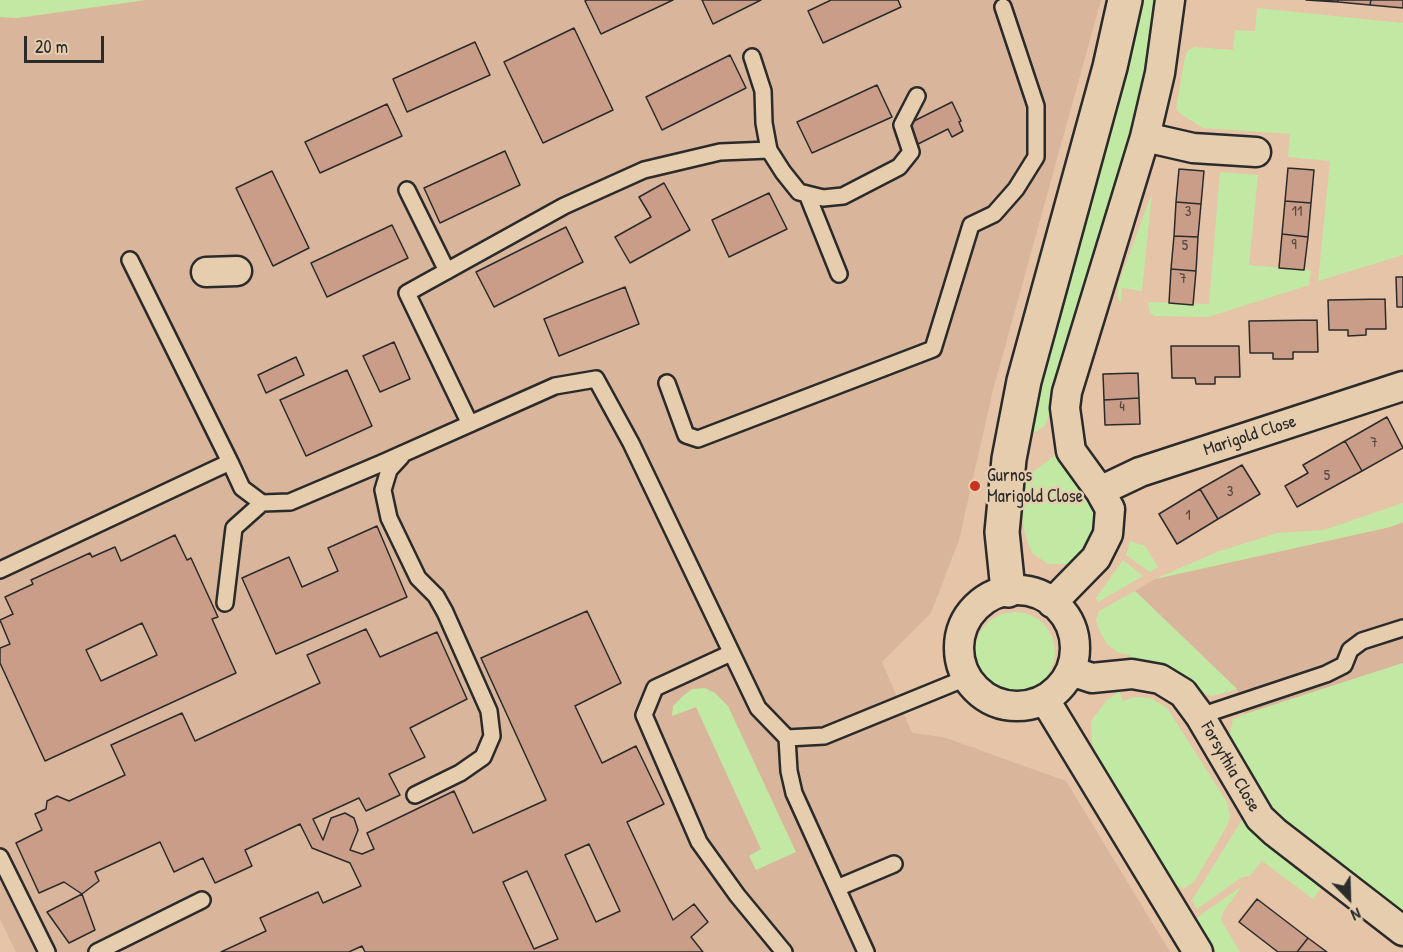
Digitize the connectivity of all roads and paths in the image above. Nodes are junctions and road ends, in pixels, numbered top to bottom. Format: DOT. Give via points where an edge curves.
graph roads {
  1 [pos="1125,0"];
  2 [pos="1170,0"];
  3 [pos="1004,7"];
  4 [pos="752,57"];
  5 [pos="917,96"];
  6 [pos="1145,137"];
  7 [pos="770,150"];
  8 [pos="1256,152"];
  9 [pos="407,190"];
  10 [pos="807,194"];
  11 [pos="130,260"];
  12 [pos="237,271"];
  13 [pos="447,271"];
  14 [pos="206,272"];
  15 [pos="839,274"];
  16 [pos="667,383"];
  17 [pos="1403,386"];
  18 [pos="470,424"];
  19 [pos="405,453"];
  20 [pos="230,462"];
  21 [pos="1100,491"];
  22 [pos="262,503"];
  23 [pos="0,570"];
  24 [pos="1008,590"];
  25 [pos="225,603"];
  26 [pos="1052,603"];
  27 [pos="1403,628"];
  28 [pos="731,653"];
  29 [pos="1071,671"];
  30 [pos="966,678"];
  31 [pos="1045,700"];
  32 [pos="1200,716"];
  33 [pos="787,738"];
  34 [pos="415,795"];
  35 [pos="0,857"];
  36 [pos="894,864"];
  37 [pos="837,888"];
  38 [pos="202,900"];
  39 [pos="1403,932"];
  40 [pos="47,952"];
  41 [pos="97,952"];
  42 [pos="784,952"];
  43 [pos="866,952"];
  44 [pos="1198,952"];
  1 -- 24 [label="street" via="1024,381 1009,459 1002,532"];
  2 -- 6 [label="street" via="1160,73"];
  3 -- 16 [label="lane" via="1036,106 1036,157 994,214 971,225 933,349 698,439 686,435"];
  4 -- 7 [label="lane" via="763,91"];
  5 -- 10 [label="lane" via="902,125 911,152 899,167 843,196 823,198"];
  6 -- 8 [label="street" via="1193,148"];
  6 -- 21 [label="street" via="1067,392 1065,408 1071,450"];
  7 -- 10 [label="lane" via="799,192"];
  7 -- 13 [label="lane" via="720,152 644,170 564,206"];
  9 -- 13 [label="lane"];
  10 -- 15 [label="lane"];
  11 -- 20 [label="lane"];
  12 -- 14 [label="street"];
  13 -- 18 [label="lane" via="407,293"];
  17 -- 21 [label="street, Marigold Close" via="1140,472"];
  18 -- 19 [label="lane"];
  18 -- 28 [label="lane" via="555,386 596,379"];
  19 -- 22 [label="lane" via="290,502"];
  19 -- 34 [label="lane" via="389,470 383,490 389,518 418,578 445,612 489,711 492,736 483,757"];
  20 -- 22 [label="lane" via="242,488"];
  20 -- 23 [label="lane"];
  21 -- 26 [label="street" via="1110,509 1108,534 1096,558"];
  22 -- 25 [label="lane" via="234,528"];
  24 -- 26 [label="street" via="1035,592"];
  24 -- 30 [label="street" via="982,601 962,628 958,645"];
  26 -- 29 [label="street" via="1066,616 1074,634 1076,653"];
  27 -- 32 [label="lane" via="1362,641 1350,650 1344,665 1326,674"];
  28 -- 33 [label="lane" via="758,708"];
  28 -- 42 [label="lane" via="655,688 644,715 699,842"];
  29 -- 31 [label="street" via="1060,688"];
  29 -- 32 [label="street, Forsythia Close" via="1092,678 1132,674 1160,679 1183,693"];
  30 -- 31 [label="street" via="993,702 1028,706"];
  30 -- 33 [label="lane" via="824,736"];
  31 -- 44 [label="street"];
  32 -- 39 [label="street, Forsythia Close" via="1260,818"];
  33 -- 37 [label="lane" via="794,793"];
  35 -- 40 [label="lane"];
  36 -- 37 [label="lane"];
  37 -- 43 [label="lane"];
  38 -- 41 [label="lane"];
}
